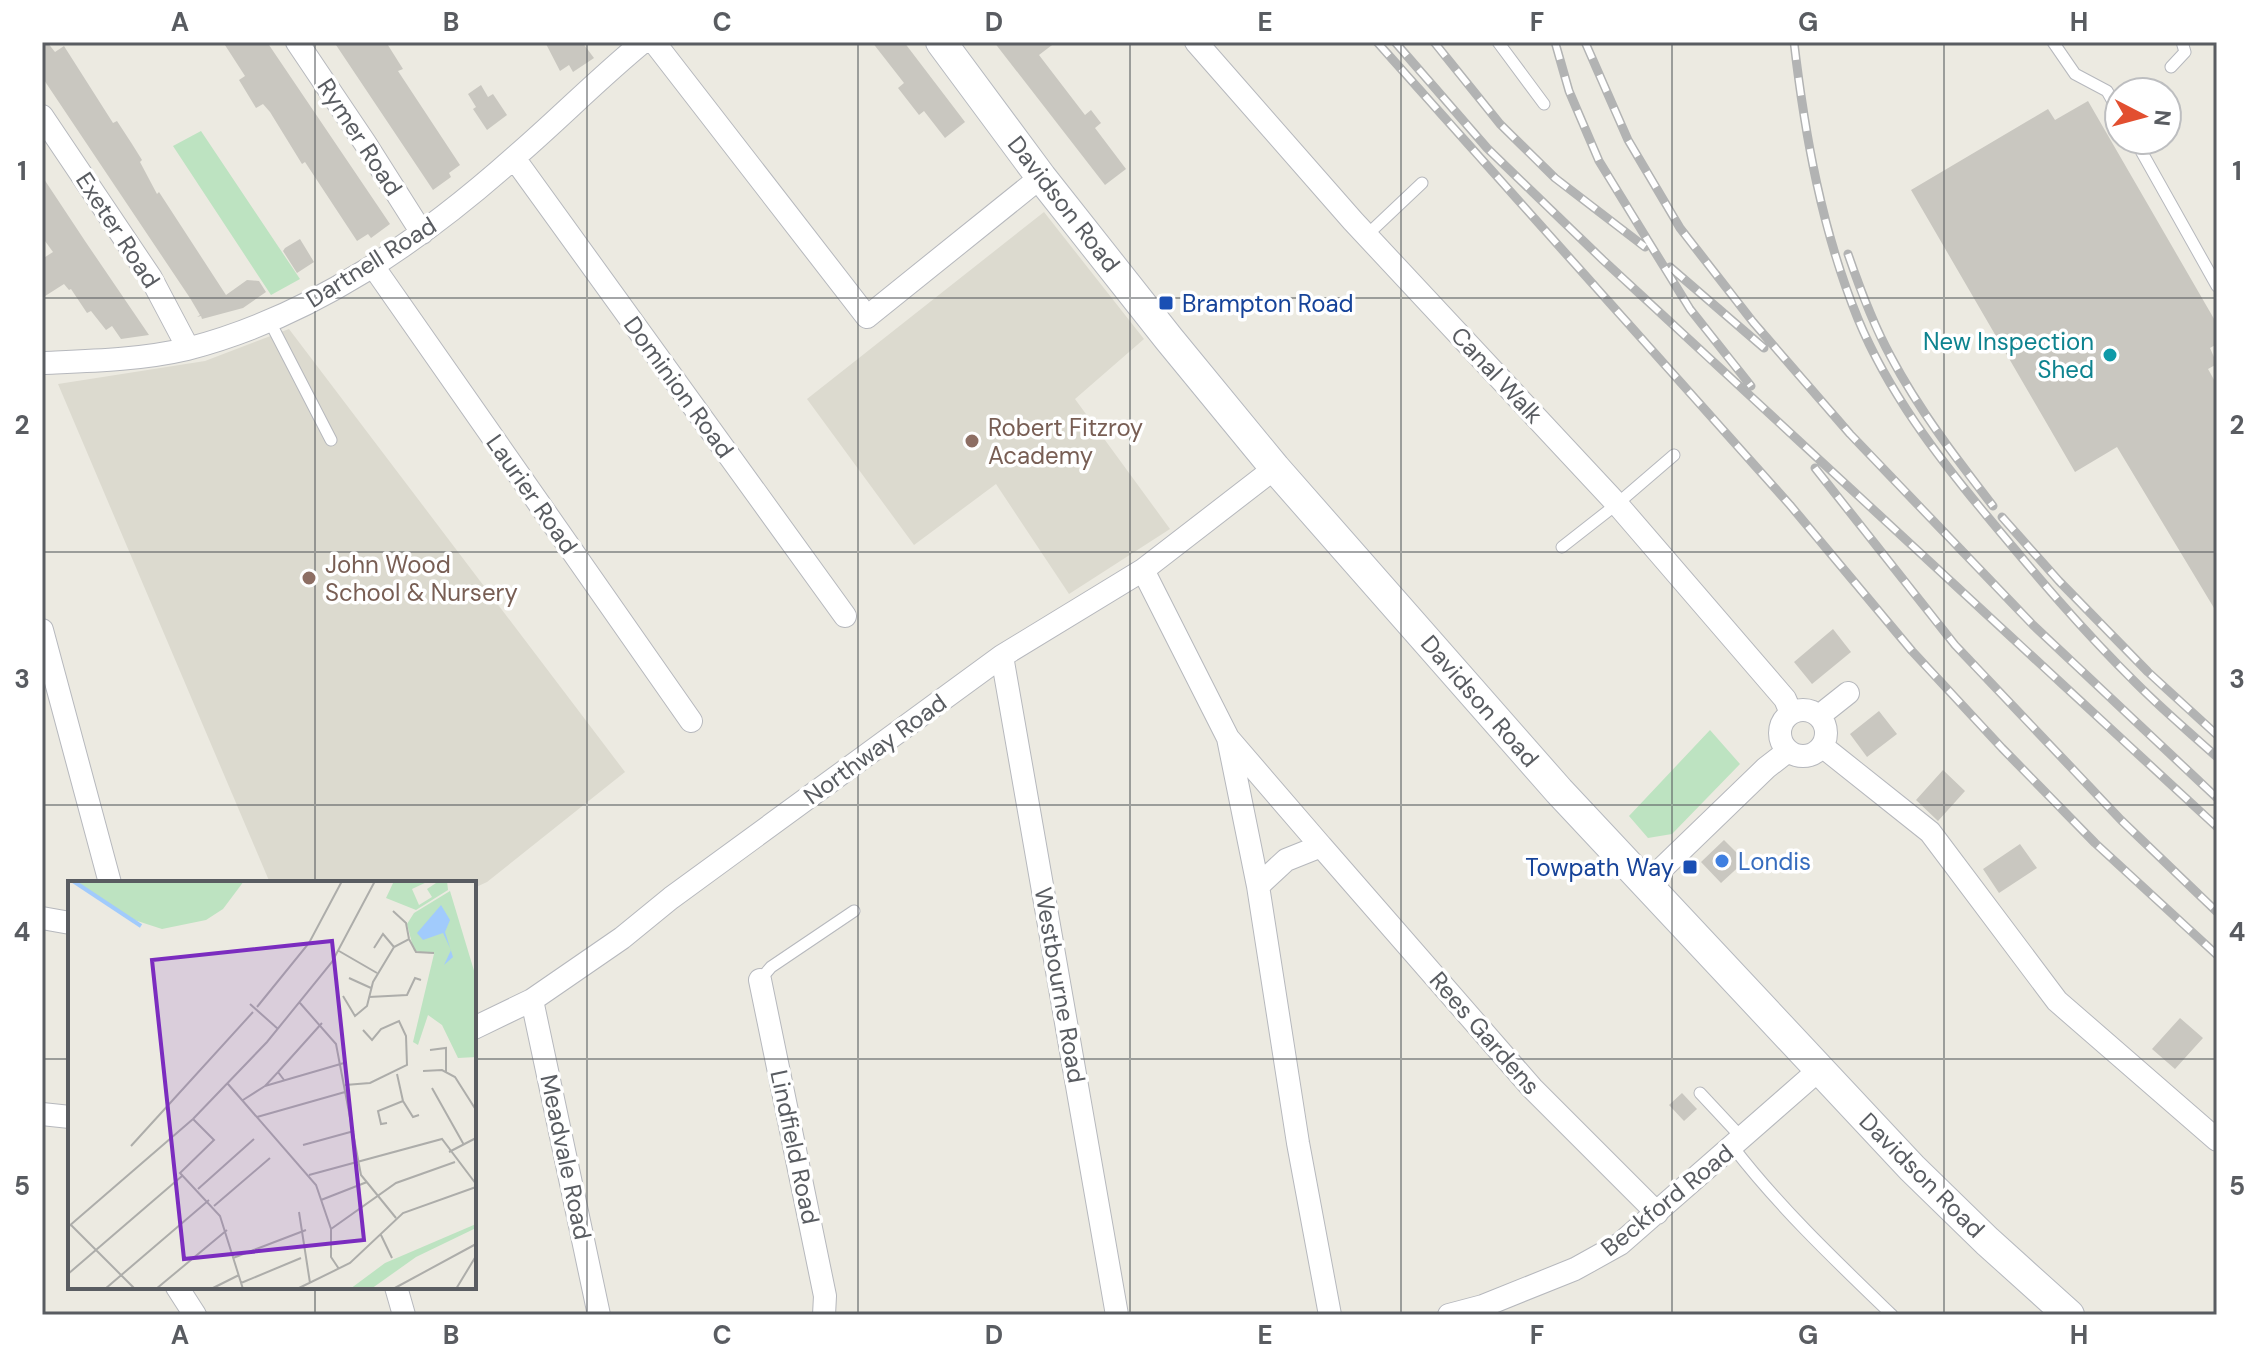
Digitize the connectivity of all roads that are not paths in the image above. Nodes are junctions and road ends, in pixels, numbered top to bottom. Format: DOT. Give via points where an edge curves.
graph roads {
  1 [pos="297,42"];
  2 [pos="643,42"];
  3 [pos="654,42"];
  4 [pos="941,42"];
  5 [pos="1196,42"];
  6 [pos="1498,42"];
  7 [pos="2053,42"];
  8 [pos="2182,42"];
  9 [pos="618,50"];
  10 [pos="2171,67"];
  11 [pos="2103,89"];
  12 [pos="1544,104"];
  13 [pos="44,122"];
  14 [pos="2144,156"];
  15 [pos="514,158"];
  16 [pos="1041,177"];
  17 [pos="1422,183"];
  18 [pos="422,233"];
  19 [pos="1367,235"];
  20 [pos="373,266"];
  21 [pos="2217,286"];
  22 [pos="268,320"];
  23 [pos="188,348"];
  24 [pos="42,363"];
  25 [pos="331,440"];
  26 [pos="1674,455"];
  27 [pos="1275,468"];
  28 [pos="1617,504"];
  29 [pos="1562,547"];
  30 [pos="1143,570"];
  31 [pos="845,616"];
  32 [pos="42,630"];
  33 [pos="1002,656"];
  34 [pos="1848,693"];
  35 [pos="1791,713"];
  36 [pos="1819,716"];
  37 [pos="691,721"];
  38 [pos="1228,738"];
  39 [pos="1822,746"];
  40 [pos="1788,751"];
  41 [pos="1321,846"];
  42 [pos="109,881"];
  43 [pos="1647,883"];
  44 [pos="1258,886"];
  45 [pos="854,911"];
  46 [pos="42,918"];
  47 [pos="68,923"];
  48 [pos="760,980"];
  49 [pos="532,1000"];
  50 [pos="476,1027"];
  51 [pos="1820,1069"];
  52 [pos="1700,1093"];
  53 [pos="42,1114"];
  54 [pos="68,1117"];
  55 [pos="2217,1140"];
  56 [pos="1738,1143"];
  57 [pos="1657,1213"];
  58 [pos="178,1289"];
  59 [pos="397,1289"];
  60 [pos="195,1315"];
  61 [pos="404,1315"];
  62 [pos="599,1315"];
  63 [pos="824,1315"];
  64 [pos="1117,1315"];
  65 [pos="1330,1315"];
  66 [pos="1449,1315"];
  67 [pos="1892,1315"];
  68 [pos="2069,1315"];
  1 -- 18 [label="street, Rymer Road"];
  2 -- 9 [label="street, Dartnell Road"];
  3 -- 16 [label="street" via="867,317"];
  4 -- 16 [label="street, Davidson Road"];
  5 -- 19 [label="street, Canal Walk"];
  6 -- 12 [label="lane"];
  7 -- 11 [label="lane" via="2075,74"];
  8 -- 10 [label="lane" via="2185,52"];
  9 -- 15 [label="street, Dartnell Road"];
  13 -- 23 [label="street, Exeter Road" via="151,278"];
  14 -- 21 [label="lane"];
  15 -- 18 [label="street, Dartnell Road"];
  15 -- 31 [label="street, Dominion Road"];
  16 -- 27 [label="street, Davidson Road"];
  17 -- 19 [label="lane"];
  18 -- 20 [label="street, Dartnell Road"];
  19 -- 28 [label="street, Canal Walk"];
  20 -- 22 [label="street, Dartnell Road"];
  20 -- 37 [label="street, Laurier Road"];
  22 -- 23 [label="street, Dartnell Road"];
  22 -- 25 [label="lane"];
  23 -- 24 [label="street, Dartnell Road"];
  26 -- 28 [label="lane"];
  27 -- 30 [label="street, Northway Road"];
  27 -- 43 [label="street, Davidson Road" via="1559,791"];
  28 -- 29 [label="lane"];
  28 -- 35 [label="street, Canal Walk" via="1785,699"];
  30 -- 33 [label="street, Northway Road"];
  30 -- 38 [label="street, Rees Gardens"];
  32 -- 42 [label="street"];
  33 -- 49 [label="street, Northway Road"];
  33 -- 64 [label="street, Westbourne Road"];
  34 -- 36 [label="street"];
  35 -- 36 [label="street" via="1805,710"];
  35 -- 40 [label="street" via="1780,731"];
  36 -- 39 [label="street" via="1826,730"];
  38 -- 41 [label="street, Rees Gardens"];
  38 -- 44 [label="street, Rees Gardens"];
  39 -- 40 [label="street" via="1806,756"];
  39 -- 55 [label="street" via="1930,832 2057,1001"];
  40 -- 43 [label="street"];
  41 -- 44 [label="street" via="1286,860"];
  41 -- 57 [label="street, Rees Gardens" via="1532,1088"];
  43 -- 51 [label="street, Davidson Road"];
  44 -- 65 [label="street, Rees Gardens"];
  45 -- 48 [label="lane"];
  46 -- 47 [label="street"];
  48 -- 63 [label="street, Lindfield Road" via="825,1296"];
  49 -- 50 [label="street, Northway Road"];
  49 -- 62 [label="street, Meadvale Road"];
  51 -- 56 [label="street, Beckford Road"];
  51 -- 68 [label="street, Davidson Road" via="1912,1168"];
  52 -- 56 [label="lane"];
  53 -- 54 [label="street"];
  56 -- 57 [label="street, Beckford Road"];
  56 -- 67 [label="lane" via="1755,1175"];
  57 -- 66 [label="street, Beckford Road" via="1620,1244 1575,1269"];
  58 -- 60 [label="street"];
  59 -- 61 [label="street"];
}
